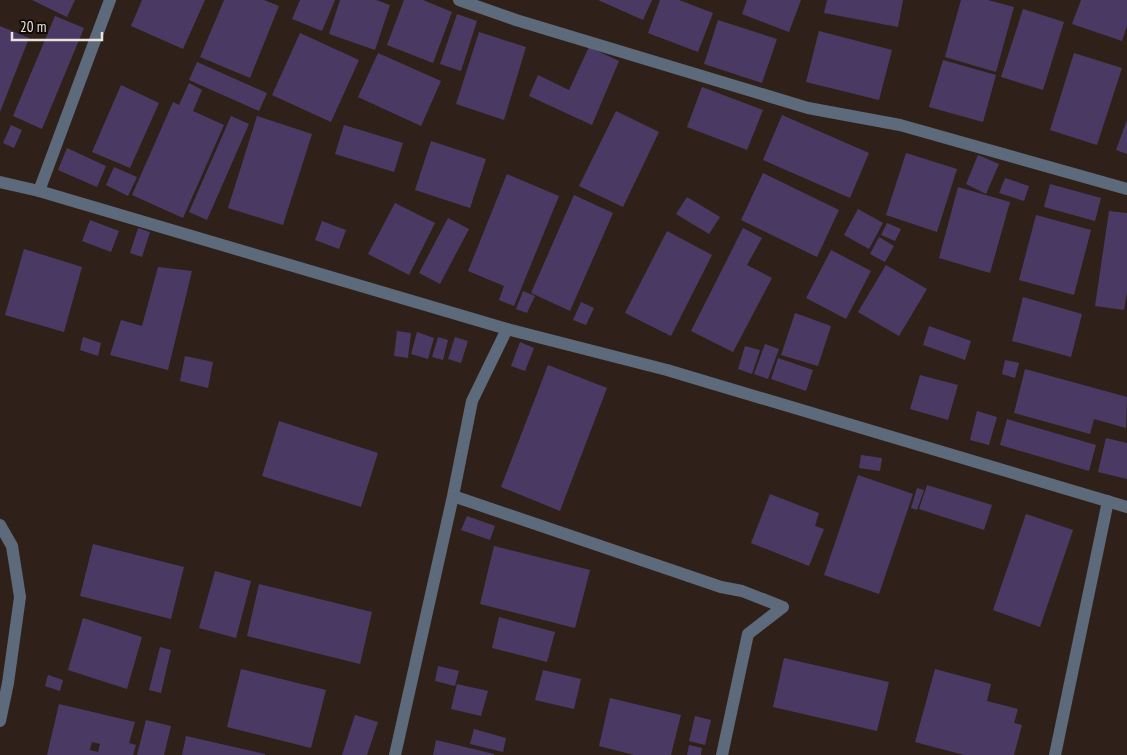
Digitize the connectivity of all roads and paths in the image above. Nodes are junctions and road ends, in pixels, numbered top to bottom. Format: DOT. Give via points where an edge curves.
graph roads {
  1 [pos="110,0"];
  2 [pos="459,0"];
  3 [pos="0,182"];
  4 [pos="1127,188"];
  5 [pos="39,191"];
  6 [pos="506,330"];
  7 [pos="453,496"];
  8 [pos="1108,501"];
  9 [pos="1127,507"];
  10 [pos="0,525"];
  11 [pos="0,721"];
  12 [pos="395,755"];
  13 [pos="722,755"];
  14 [pos="1055,755"];
  1 -- 5 [label="street"];
  2 -- 4 [label="street" via="808,108 900,125"];
  3 -- 5 [label="street"];
  5 -- 6 [label="street"];
  6 -- 7 [label="street" via="472,402"];
  6 -- 8 [label="street" via="667,370"];
  7 -- 12 [label="street"];
  7 -- 13 [label="street" via="783,607 748,634"];
  8 -- 9 [label="street"];
  8 -- 14 [label="street"];
  10 -- 11 [label="street" via="12,546 20,597"];
}
